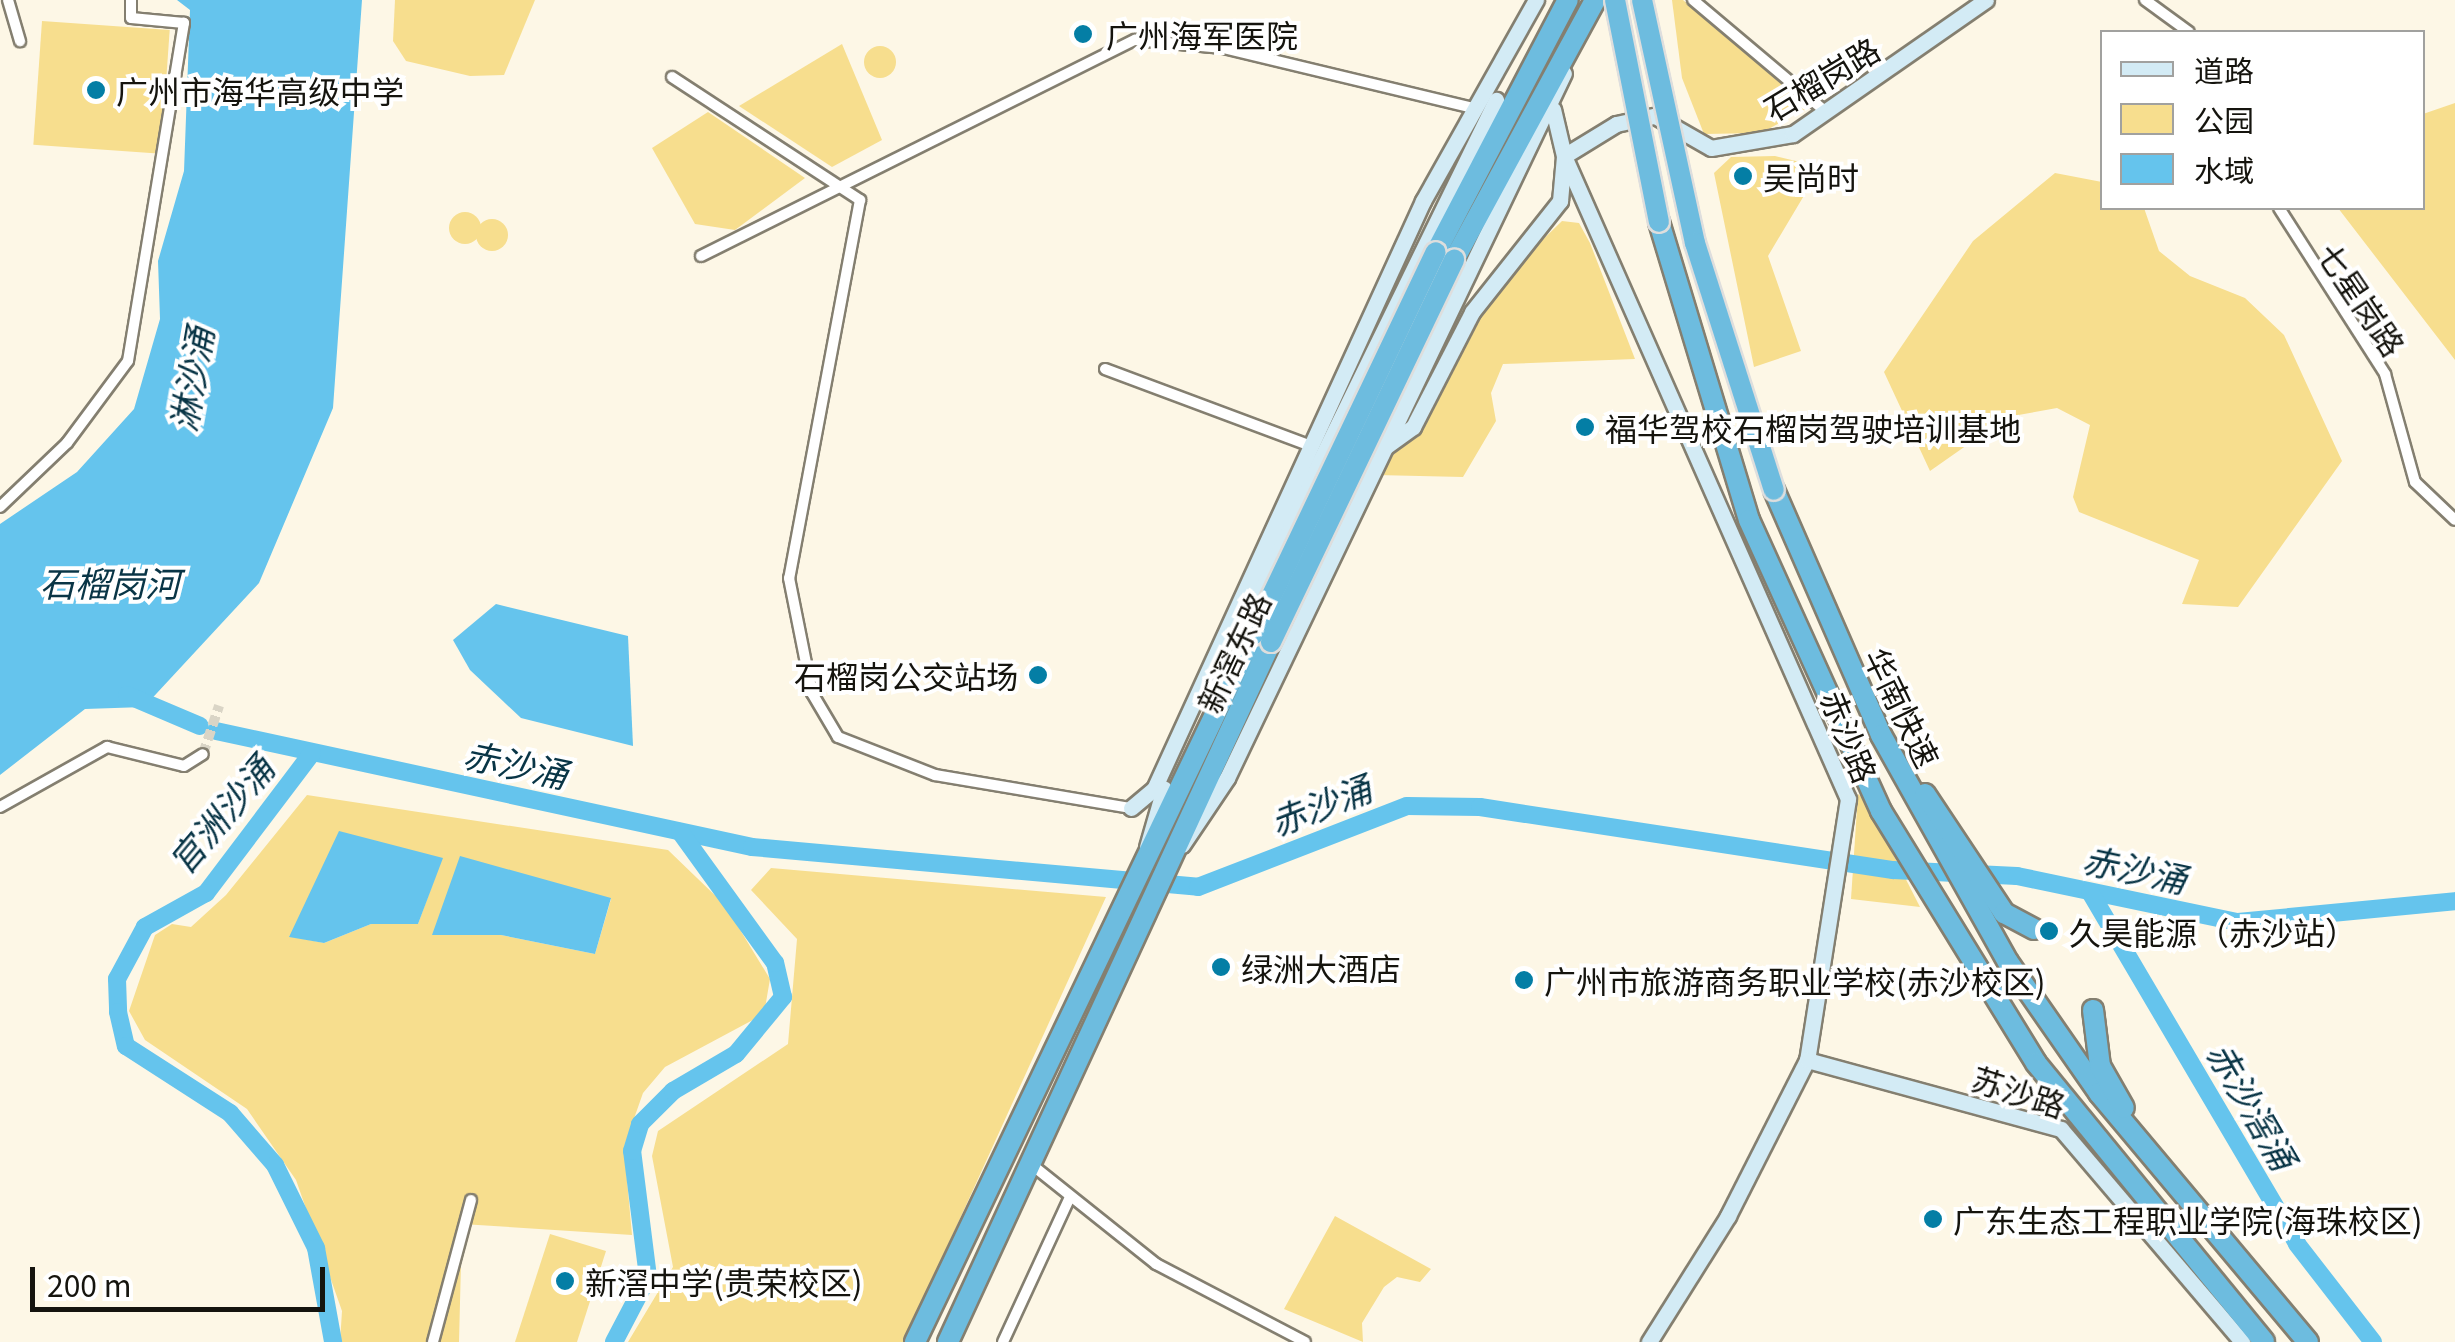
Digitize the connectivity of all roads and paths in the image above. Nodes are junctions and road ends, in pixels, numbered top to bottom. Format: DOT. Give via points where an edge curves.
graph roads {
  1 [pos="8,0"];
  2 [pos="131,0"];
  3 [pos="1536,0"];
  4 [pos="1552,0"];
  5 [pos="1568,0"];
  6 [pos="1615,0"];
  7 [pos="1642,0"];
  8 [pos="1694,0"];
  9 [pos="1986,0"];
  10 [pos="2144,0"];
  11 [pos="1592,6"];
  12 [pos="2186,30"];
  13 [pos="20,41"];
  14 [pos="1540,52"];
  15 [pos="672,77"];
  16 [pos="1556,96"];
  17 [pos="1487,105"];
  18 [pos="1828,114"];
  19 [pos="1564,156"];
  20 [pos="1519,174"];
  21 [pos="843,189"];
  22 [pos="2280,210"];
  23 [pos="1549,218"];
  24 [pos="1589,224"];
  25 [pos="701,256"];
  26 [pos="1445,256"];
  27 [pos="1105,370"];
  28 [pos="1346,400"];
  29 [pos="1402,412"];
  30 [pos="1318,446"];
  31 [pos="1384,448"];
  32 [pos="1313,470"];
  33 [pos="1366,487"];
  34 [pos="0,507"];
  35 [pos="2455,520"];
  36 [pos="1262,638"];
  37 [pos="203,754"];
  38 [pos="0,807"];
  39 [pos="1130,808"];
  40 [pos="1151,820"];
  41 [pos="1146,854"];
  42 [pos="1174,856"];
  43 [pos="1979,893"];
  44 [pos="2034,929"];
  45 [pos="2093,1010"];
  46 [pos="1811,1061"];
  47 [pos="1032,1165"];
  48 [pos="2173,1186"];
  49 [pos="1070,1197"];
  50 [pos="471,1200"];
  51 [pos="433,1342"];
  52 [pos="915,1342"];
  53 [pos="948,1342"];
  54 [pos="1003,1342"];
  55 [pos="1305,1342"];
  56 [pos="1648,1342"];
  57 [pos="1660,1342"];
  58 [pos="2242,1342"];
  59 [pos="2264,1342"];
  60 [pos="2308,1342"];
  1 -- 13 [label="street"];
  2 -- 34 [label="street" via="131,18 184,23 128,361 67,443"];
  3 -- 17 [label="main road"];
  4 -- 14 [label="highway"];
  5 -- 14 [label="highway"];
  6 -- 59 [label="highway, 华南快速, bridge" via="1660,222 1749,520 1904,854 2036,1063"];
  7 -- 43 [label="highway, 华南快速, bridge" via="1695,244 1774,490 1878,727"];
  8 -- 18 [label="street"];
  9 -- 18 [label="main road, 石榴岗路"];
  10 -- 12 [label="street"];
  11 -- 16 [label="main road"];
  11 -- 26 [label="highway, 新滘东路"];
  14 -- 17 [label="highway"];
  14 -- 26 [label="highway, 新滘东路"];
  15 -- 21 [label="street"];
  16 -- 19 [label="main road" via="1552,131"];
  16 -- 20 [label="main road"];
  17 -- 21 [label="street" via="1223,48 1135,40"];
  17 -- 28 [label="main road"];
  17 -- 30 [label="main road" via="1430,188"];
  18 -- 19 [label="main road, 石榴岗路" via="1793,134 1732,149 1699,145 1660,116 1644,117"];
  19 -- 20 [label="main road, 石榴岗路" via="1540,152"];
  19 -- 23 [label="main road" via="1564,190"];
  19 -- 24 [label="main road, 赤沙路"];
  20 -- 29 [label="main road"];
  21 -- 25 [label="street"];
  21 -- 39 [label="street" via="860,200 789,578 812,693 838,737 866,752 935,775"];
  22 -- 35 [label="street, 七星岗路" via="2385,374 2416,482"];
  23 -- 24 [label="main road" via="1572,213"];
  23 -- 31 [label="main road" via="1472,312 1412,427"];
  24 -- 46 [label="main road, 赤沙路" via="1846,785 1844,853"];
  26 -- 36 [label="highway, 新滘东路, bridge"];
  27 -- 30 [label="street"];
  28 -- 29 [label="main road" via="1356,428 1372,436"];
  28 -- 30 [label="main road"];
  29 -- 31 [label="main road"];
  30 -- 31 [label="main road"];
  30 -- 32 [label="main road"];
  30 -- 39 [label="main road" via="1154,789"];
  31 -- 33 [label="main road"];
  32 -- 33 [label="main road" via="1331,456 1352,456"];
  32 -- 40 [label="main road"];
  33 -- 42 [label="main road" via="1226,778"];
  36 -- 41 [label="highway, 新滘东路"];
  36 -- 42 [label="highway, 新滘东路"];
  37 -- 38 [label="street" via="184,766 107,746"];
  39 -- 40 [label="main road"];
  40 -- 41 [label="main road"];
  41 -- 52 [label="highway, 新滘东路"];
  42 -- 47 [label="highway, 新滘东路"];
  43 -- 44 [label="highway"];
  43 -- 48 [label="highway, 华南快速" via="2070,1055"];
  45 -- 48 [label="highway" via="2100,1066"];
  46 -- 56 [label="main road, 赤沙路" via="1720,1229"];
  46 -- 57 [label="main road" via="1725,1242"];
  46 -- 58 [label="main road, 苏沙路" via="2061,1129"];
  47 -- 49 [label="street"];
  47 -- 53 [label="highway, 新滘东路"];
  48 -- 60 [label="highway, 华南快速"];
  49 -- 54 [label="street"];
  49 -- 55 [label="street" via="1156,1264"];
  50 -- 51 [label="street"];
}
